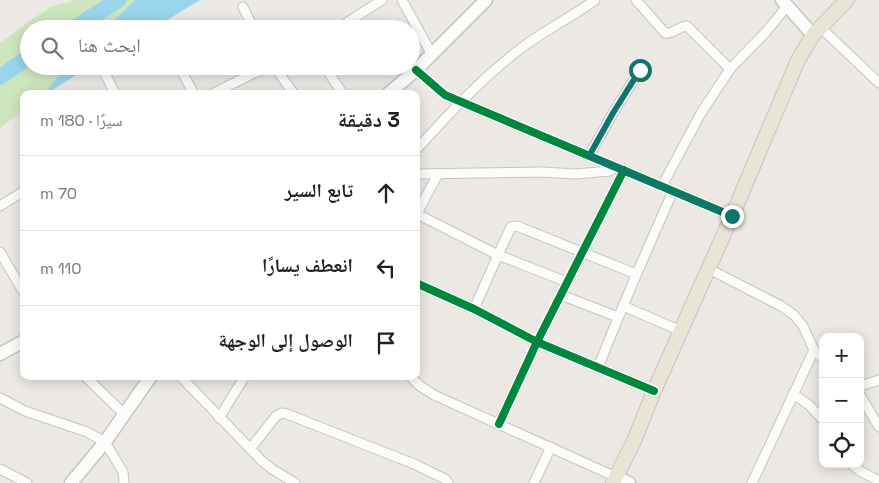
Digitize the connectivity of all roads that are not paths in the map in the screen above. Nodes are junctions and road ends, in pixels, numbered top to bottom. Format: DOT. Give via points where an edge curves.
graph roads {
  1 [pos="382,0"];
  2 [pos="402,0"];
  3 [pos="486,0"];
  4 [pos="595,0"];
  5 [pos="636,0"];
  6 [pos="847,0"];
  7 [pos="784,3"];
  8 [pos="243,7"];
  9 [pos="250,20"];
  10 [pos="351,20"];
  11 [pos="413,20"];
  12 [pos="817,31"];
  13 [pos="420,33"];
  14 [pos="431,53"];
  15 [pos="420,65"];
  16 [pos="730,69"];
  17 [pos="640,70"];
  18 [pos="420,73"];
  19 [pos="106,75"];
  20 [pos="184,75"];
  21 [pos="252,75"];
  22 [pos="280,75"];
  23 [pos="330,75"];
  24 [pos="410,75"];
  25 [pos="879,83"];
  26 [pos="112,90"];
  27 [pos="192,90"];
  28 [pos="220,90"];
  29 [pos="291,90"];
  30 [pos="340,90"];
  31 [pos="393,90"];
  32 [pos="461,102"];
  33 [pos="420,146"];
  34 [pos="589,156"];
  35 [pos="620,169"];
  36 [pos="420,174"];
  37 [pos="438,174"];
  38 [pos="662,186"];
  39 [pos="673,191"];
  40 [pos="20,195"];
  41 [pos="0,206"];
  42 [pos="420,209"];
  43 [pos="420,216"];
  44 [pos="732,216"];
  45 [pos="0,252"];
  46 [pos="582,254"];
  47 [pos="498,255"];
  48 [pos="709,269"];
  49 [pos="636,274"];
  50 [pos="567,282"];
  51 [pos="420,285"];
  52 [pos="20,286"];
  53 [pos="561,295"];
  54 [pos="623,306"];
  55 [pos="474,309"];
  56 [pos="618,317"];
  57 [pos="681,331"];
  58 [pos="537,342"];
  59 [pos="20,343"];
  60 [pos="814,350"];
  61 [pos="0,353"];
  62 [pos="819,355"];
  63 [pos="598,368"];
  64 [pos="89,380"];
  65 [pos="148,380"];
  66 [pos="184,380"];
  67 [pos="242,380"];
  68 [pos="414,380"];
  69 [pos="879,380"];
  70 [pos="864,385"];
  71 [pos="654,391"];
  72 [pos="793,394"];
  73 [pos="0,398"];
  74 [pos="864,402"];
  75 [pos="124,414"];
  76 [pos="819,416"];
  77 [pos="220,418"];
  78 [pos="499,424"];
  79 [pos="879,427"];
  80 [pos="105,442"];
  81 [pos="551,447"];
  82 [pos="250,449"];
  83 [pos="856,468"];
  84 [pos="0,469"];
  85 [pos="879,480"];
  86 [pos="619,481"];
  87 [pos="27,483"];
  88 [pos="71,483"];
  89 [pos="124,483"];
  90 [pos="295,483"];
  91 [pos="448,483"];
  92 [pos="534,483"];
  93 [pos="752,483"];
  1 -- 10 [label="street"];
  2 -- 11 [label="street"];
  3 -- 14 [label="street"];
  4 -- 32 [label="street" via="516,51"];
  5 -- 16 [label="street" via="665,34 687,26"];
  6 -- 12 [label="main road"];
  7 -- 12 [label="street"];
  7 -- 16 [label="street" via="766,32"];
  8 -- 9 [label="street"];
  12 -- 25 [label="street"];
  12 -- 44 [label="main road" via="798,60"];
  13 -- 14 [label="street"];
  14 -- 15 [label="street"];
  16 -- 38 [label="street" via="701,113"];
  17 -- 34 [label="street"];
  18 -- 32 [label="street" via="445,95"];
  19 -- 26 [label="street"];
  20 -- 27 [label="street"];
  21 -- 28 [label="street"];
  22 -- 29 [label="street"];
  23 -- 30 [label="street"];
  24 -- 31 [label="street"];
  32 -- 33 [label="street"];
  32 -- 34 [label="street"];
  34 -- 35 [label="street"];
  35 -- 37 [label="street" via="590,174"];
  35 -- 38 [label="street"];
  35 -- 46 [label="street"];
  36 -- 37 [label="street"];
  37 -- 42 [label="street"];
  38 -- 39 [label="street"];
  39 -- 44 [label="street"];
  39 -- 49 [label="street"];
  40 -- 41 [label="street"];
  43 -- 47 [label="street"];
  44 -- 48 [label="main road"];
  45 -- 52 [label="street"];
  46 -- 47 [label="street" via="517,226 511,227"];
  46 -- 49 [label="street"];
  46 -- 50 [label="street"];
  47 -- 50 [label="street"];
  47 -- 55 [label="street"];
  48 -- 57 [label="main road"];
  48 -- 60 [label="street" via="794,315"];
  49 -- 54 [label="street"];
  50 -- 53 [label="street"];
  51 -- 55 [label="street"];
  53 -- 56 [label="street"];
  53 -- 58 [label="street"];
  54 -- 56 [label="street"];
  54 -- 57 [label="street"];
  55 -- 58 [label="street"];
  56 -- 63 [label="street"];
  57 -- 71 [label="main road"];
  58 -- 63 [label="street"];
  58 -- 78 [label="street"];
  59 -- 61 [label="street"];
  60 -- 62 [label="street"];
  60 -- 72 [label="street"];
  63 -- 71 [label="street"];
  64 -- 75 [label="street"];
  65 -- 75 [label="street"];
  66 -- 77 [label="street"];
  67 -- 77 [label="street"];
  68 -- 78 [label="street" via="434,395"];
  69 -- 70 [label="street"];
  71 -- 86 [label="main road"];
  72 -- 76 [label="street"];
  72 -- 93 [label="street"];
  73 -- 80 [label="street"];
  74 -- 79 [label="street"];
  75 -- 80 [label="street"];
  77 -- 82 [label="street"];
  78 -- 81 [label="street"];
  80 -- 88 [label="street"];
  80 -- 89 [label="street" via="124,472"];
  81 -- 86 [label="street"];
  81 -- 92 [label="street"];
  82 -- 90 [label="street" via="272,470"];
  82 -- 91 [label="street" via="282,413 414,464"];
  83 -- 85 [label="street"];
  84 -- 87 [label="street"];
}
